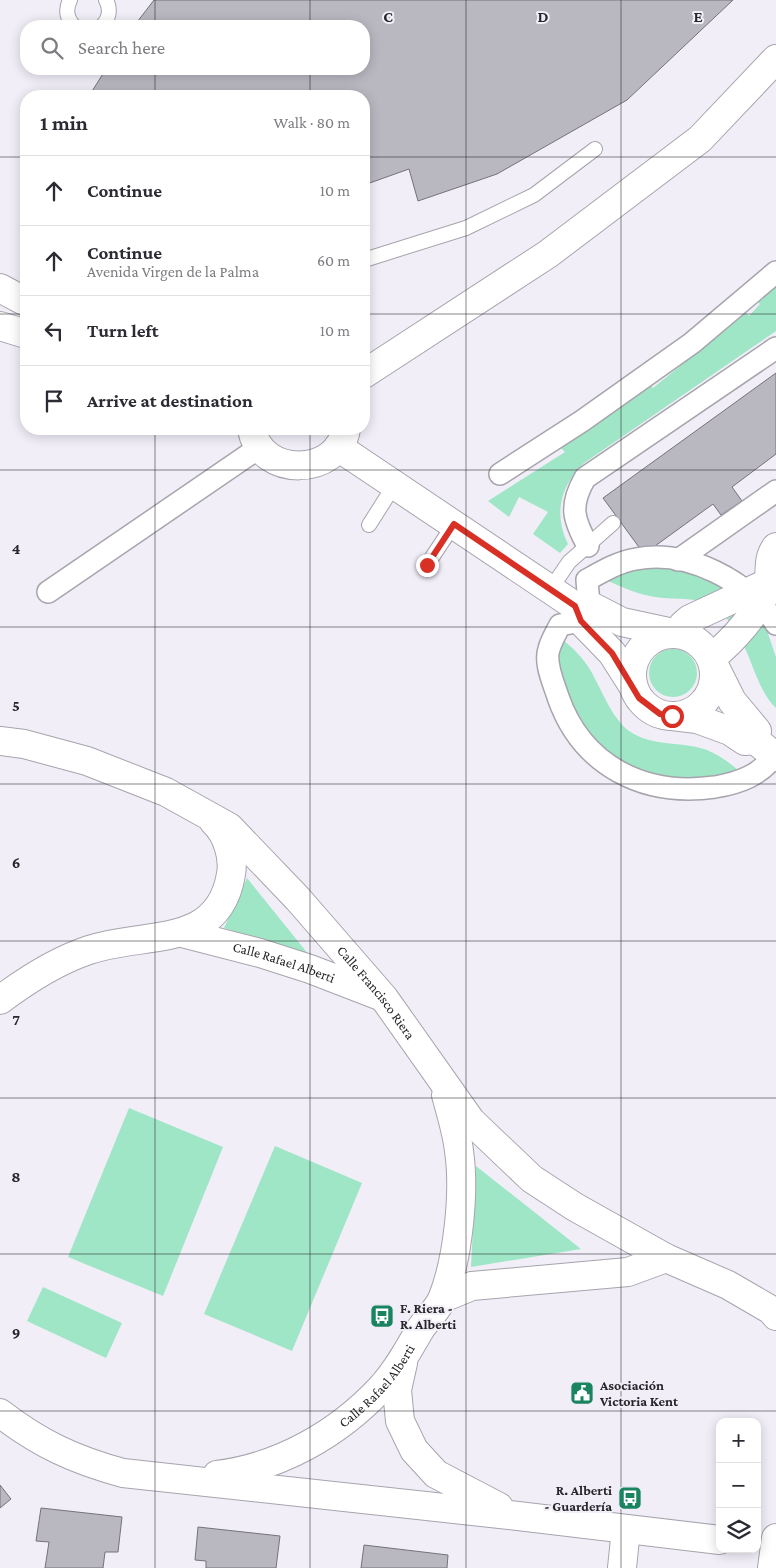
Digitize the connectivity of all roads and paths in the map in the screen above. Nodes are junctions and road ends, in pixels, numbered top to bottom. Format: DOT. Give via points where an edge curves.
graph roads {
  1 [pos="70,0"];
  2 [pos="106,0"];
  3 [pos="70,20"];
  4 [pos="106,20"];
  5 [pos="776,59"];
  6 [pos="595,149"];
  7 [pos="370,258"];
  8 [pos="776,272"];
  9 [pos="0,288"];
  10 [pos="20,298"];
  11 [pos="0,326"];
  12 [pos="20,332"];
  13 [pos="776,348"];
  14 [pos="370,370"];
  15 [pos="252,435"];
  16 [pos="254,435"];
  17 [pos="342,438"];
  18 [pos="500,474"];
  19 [pos="395,484"];
  20 [pos="776,491"];
  21 [pos="613,523"];
  22 [pos="454,524"];
  23 [pos="369,525"];
  24 [pos="588,546"];
  25 [pos="776,547"];
  26 [pos="678,560"];
  27 [pos="427,565"];
  28 [pos="550,590"];
  29 [pos="48,592"];
  30 [pos="768,604"];
  31 [pos="581,611"];
  32 [pos="677,634"];
  33 [pos="712,660"];
  34 [pos="633,686"];
  35 [pos="672,716"];
  36 [pos="0,741"];
  37 [pos="770,752"];
  38 [pos="202,811"];
  39 [pos="182,933"];
  40 [pos="384,998"];
  41 [pos="0,1000"];
  42 [pos="441,1076"];
  43 [pos="666,1258"];
  44 [pos="443,1298"];
  45 [pos="776,1316"];
  46 [pos="404,1359"];
  47 [pos="0,1413"];
  48 [pos="159,1478"];
  49 [pos="518,1516"];
  50 [pos="626,1529"];
  51 [pos="716,1540"];
  52 [pos="622,1568"];
  1 -- 3 [label="lane" via="67,11"];
  2 -- 4 [label="lane" via="109,11"];
  5 -- 14 [label="street" via="700,139 548,254"];
  6 -- 7 [label="lane" via="534,195 466,228"];
  8 -- 18 [label="street" via="692,343"];
  9 -- 10 [label="street"];
  11 -- 12 [label="street"];
  13 -- 24 [label="street" via="585,478 576,493 574,509 576,526"];
  15 -- 29 [label="street"];
  16 -- 17 [label="street" via="270,457 299,467 314,465 327,457"];
  17 -- 19 [label="street"];
  19 -- 22 [label="street"];
  19 -- 23 [label="lane"];
  20 -- 26 [label="street"];
  21 -- 24 [label="lane"];
  22 -- 27 [label="lane"];
  22 -- 28 [label="street"];
  24 -- 28 [label="lane" via="569,562"];
  25 -- 30 [label="street" via="769,560"];
  26 -- 30 [label="street" via="721,574"];
  26 -- 31 [label="street" via="638,558 609,567 587,580"];
  28 -- 31 [label="street"];
  30 -- 32 [label="street" via="690,619"];
  30 -- 33 [label="street"];
  31 -- 32 [label="street"];
  31 -- 34 [label="street"];
  31 -- 37 [label="street" via="560,625 548,651 551,675 562,707 577,737 598,760 633,779 666,788 704,788 735,784 757,773"];
  32 -- 33 [label="street" via="698,641"];
  32 -- 34 [label="street" via="661,635 640,650 634,661"];
  33 -- 35 [label="street" via="715,675 706,699 685,714"];
  33 -- 37 [label="street" via="732,701"];
  34 -- 35 [label="street" via="648,707"];
  35 -- 37 [label="street" via="697,719 730,731"];
  36 -- 38 [label="street, Calle Francisco Riera" via="87,761 166,792"];
  38 -- 39 [label="street, Calle Rafael Alberti" via="218,826 228,845 232,867 228,889 213,914 202,924"];
  38 -- 40 [label="street, Calle Francisco Riera" via="235,833 298,899"];
  39 -- 40 [label="street, Calle Rafael Alberti" via="260,952"];
  39 -- 41 [label="street, Calle Rafael Alberti" via="124,940 90,949 26,980"];
  40 -- 42 [label="street, Calle Francisco Riera"];
  42 -- 43 [label="street, Calle Francisco Riera" via="471,1120 532,1178 575,1207"];
  42 -- 44 [label="street, Calle Rafael Alberti" via="460,1151 461,1190 459,1224"];
  43 -- 44 [label="street" via="628,1272 472,1286"];
  43 -- 45 [label="street, Calle Francisco Riera" via="728,1285"];
  44 -- 46 [label="street, Calle Rafael Alberti"];
  46 -- 48 [label="street, Calle Rafael Alberti" via="357,1412 298,1451 230,1474"];
  46 -- 49 [label="street" via="397,1390 400,1422 414,1450 436,1474"];
  47 -- 48 [label="street, Calle Rafael Alberti" via="56,1450 89,1464 123,1474"];
  48 -- 49 [label="street, Calle Rafael Alberti"];
  49 -- 50 [label="street, Calle Rafael Alberti"];
  50 -- 51 [label="street, Calle Rafael Alberti"];
  50 -- 52 [label="street"];
}
